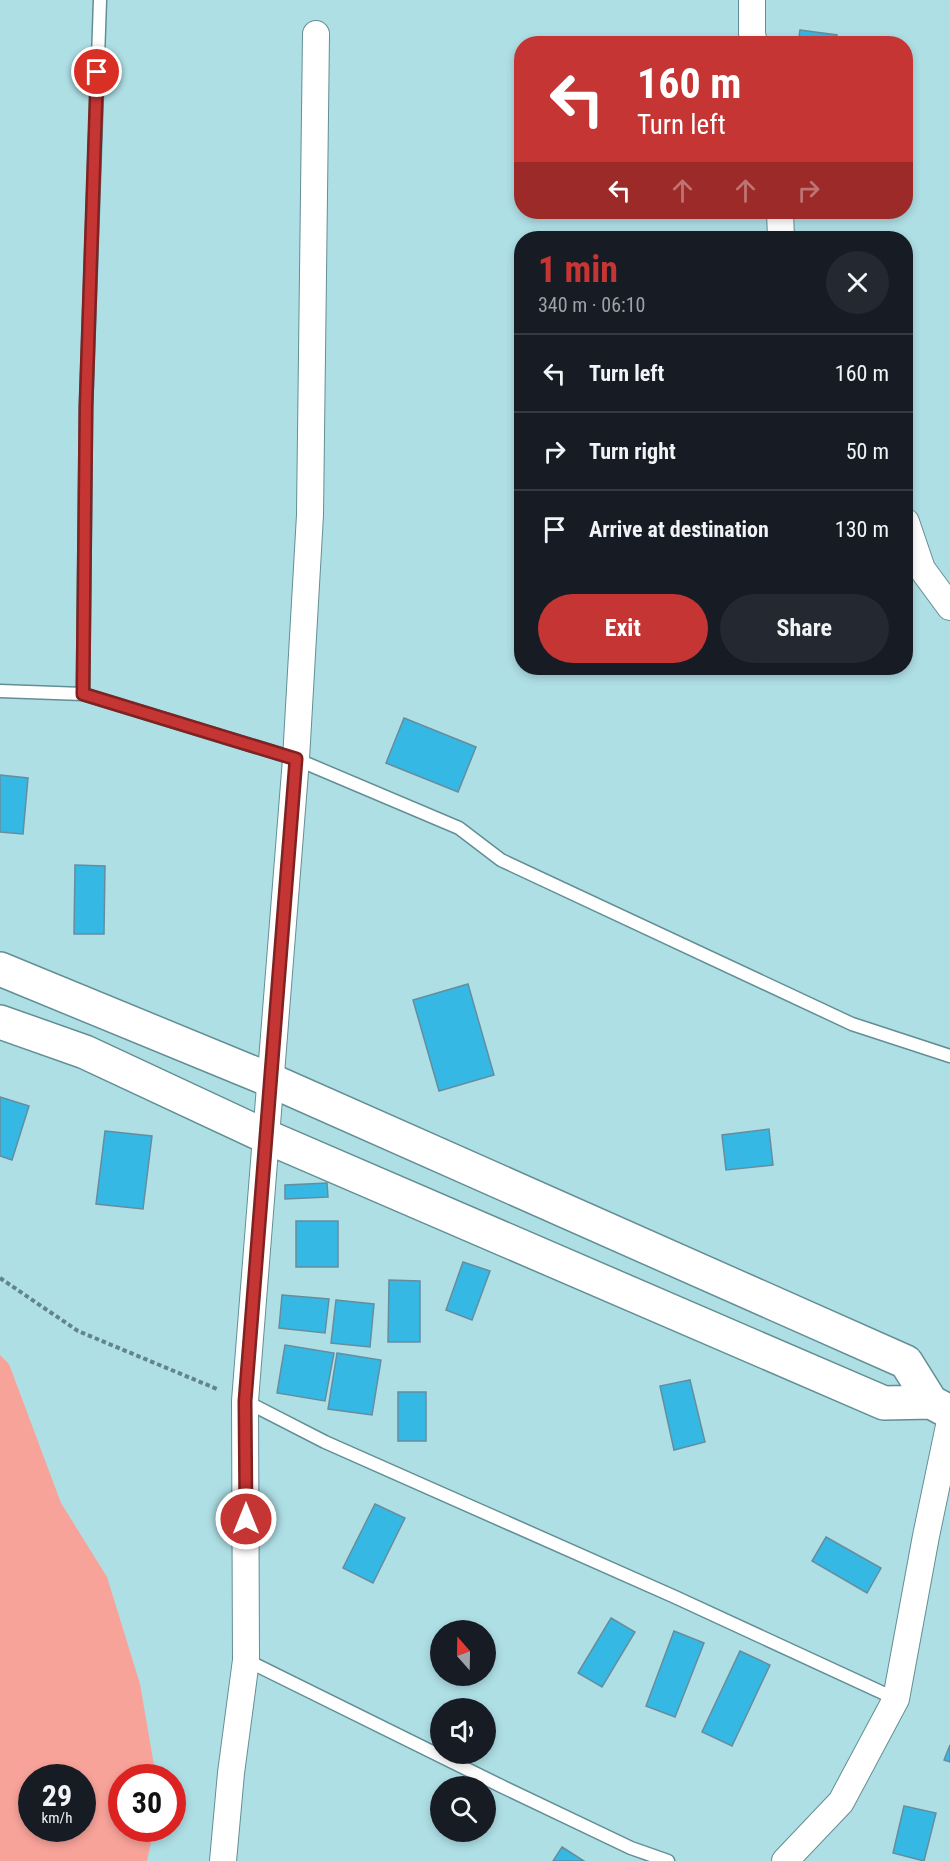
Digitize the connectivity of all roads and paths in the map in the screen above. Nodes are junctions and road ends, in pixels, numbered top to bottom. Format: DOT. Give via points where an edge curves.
graph roads {
  1 [pos="99,0"];
  2 [pos="752,0"];
  3 [pos="316,34"];
  4 [pos="753,36"];
  5 [pos="913,543"];
  6 [pos="950,608"];
  7 [pos="0,691"];
  8 [pos="83,694"];
  9 [pos="296,759"];
  10 [pos="0,969"];
  11 [pos="0,1022"];
  12 [pos="950,1056"];
  13 [pos="270,1080"];
  14 [pos="265,1136"];
  15 [pos="0,1278"];
  16 [pos="245,1401"];
  17 [pos="943,1411"];
  18 [pos="246,1660"];
  19 [pos="896,1699"];
  20 [pos="223,1861"];
  21 [pos="668,1861"];
  22 [pos="785,1861"];
  1 -- 8 [label="lane" via="86,406"];
  2 -- 4 [label="street"];
  3 -- 9 [label="street" via="310,514"];
  5 -- 6 [label="street" via="922,569"];
  7 -- 8 [label="lane"];
  8 -- 9 [label="lane"];
  9 -- 12 [label="lane" via="459,828 501,860 852,1024"];
  9 -- 13 [label="street"];
  10 -- 13 [label="main road"];
  11 -- 14 [label="main road" via="86,1052"];
  13 -- 14 [label="street"];
  13 -- 17 [label="main road" via="906,1362"];
  14 -- 16 [label="street"];
  14 -- 17 [label="main road" via="884,1403"];
  15 -- 16 [label="path" via="78,1331"];
  16 -- 18 [label="street"];
  16 -- 19 [label="lane" via="325,1442"];
  17 -- 19 [label="street" via="926,1536"];
  18 -- 20 [label="street"];
  18 -- 21 [label="lane" via="631,1848"];
  19 -- 22 [label="street" via="841,1802"];
}
